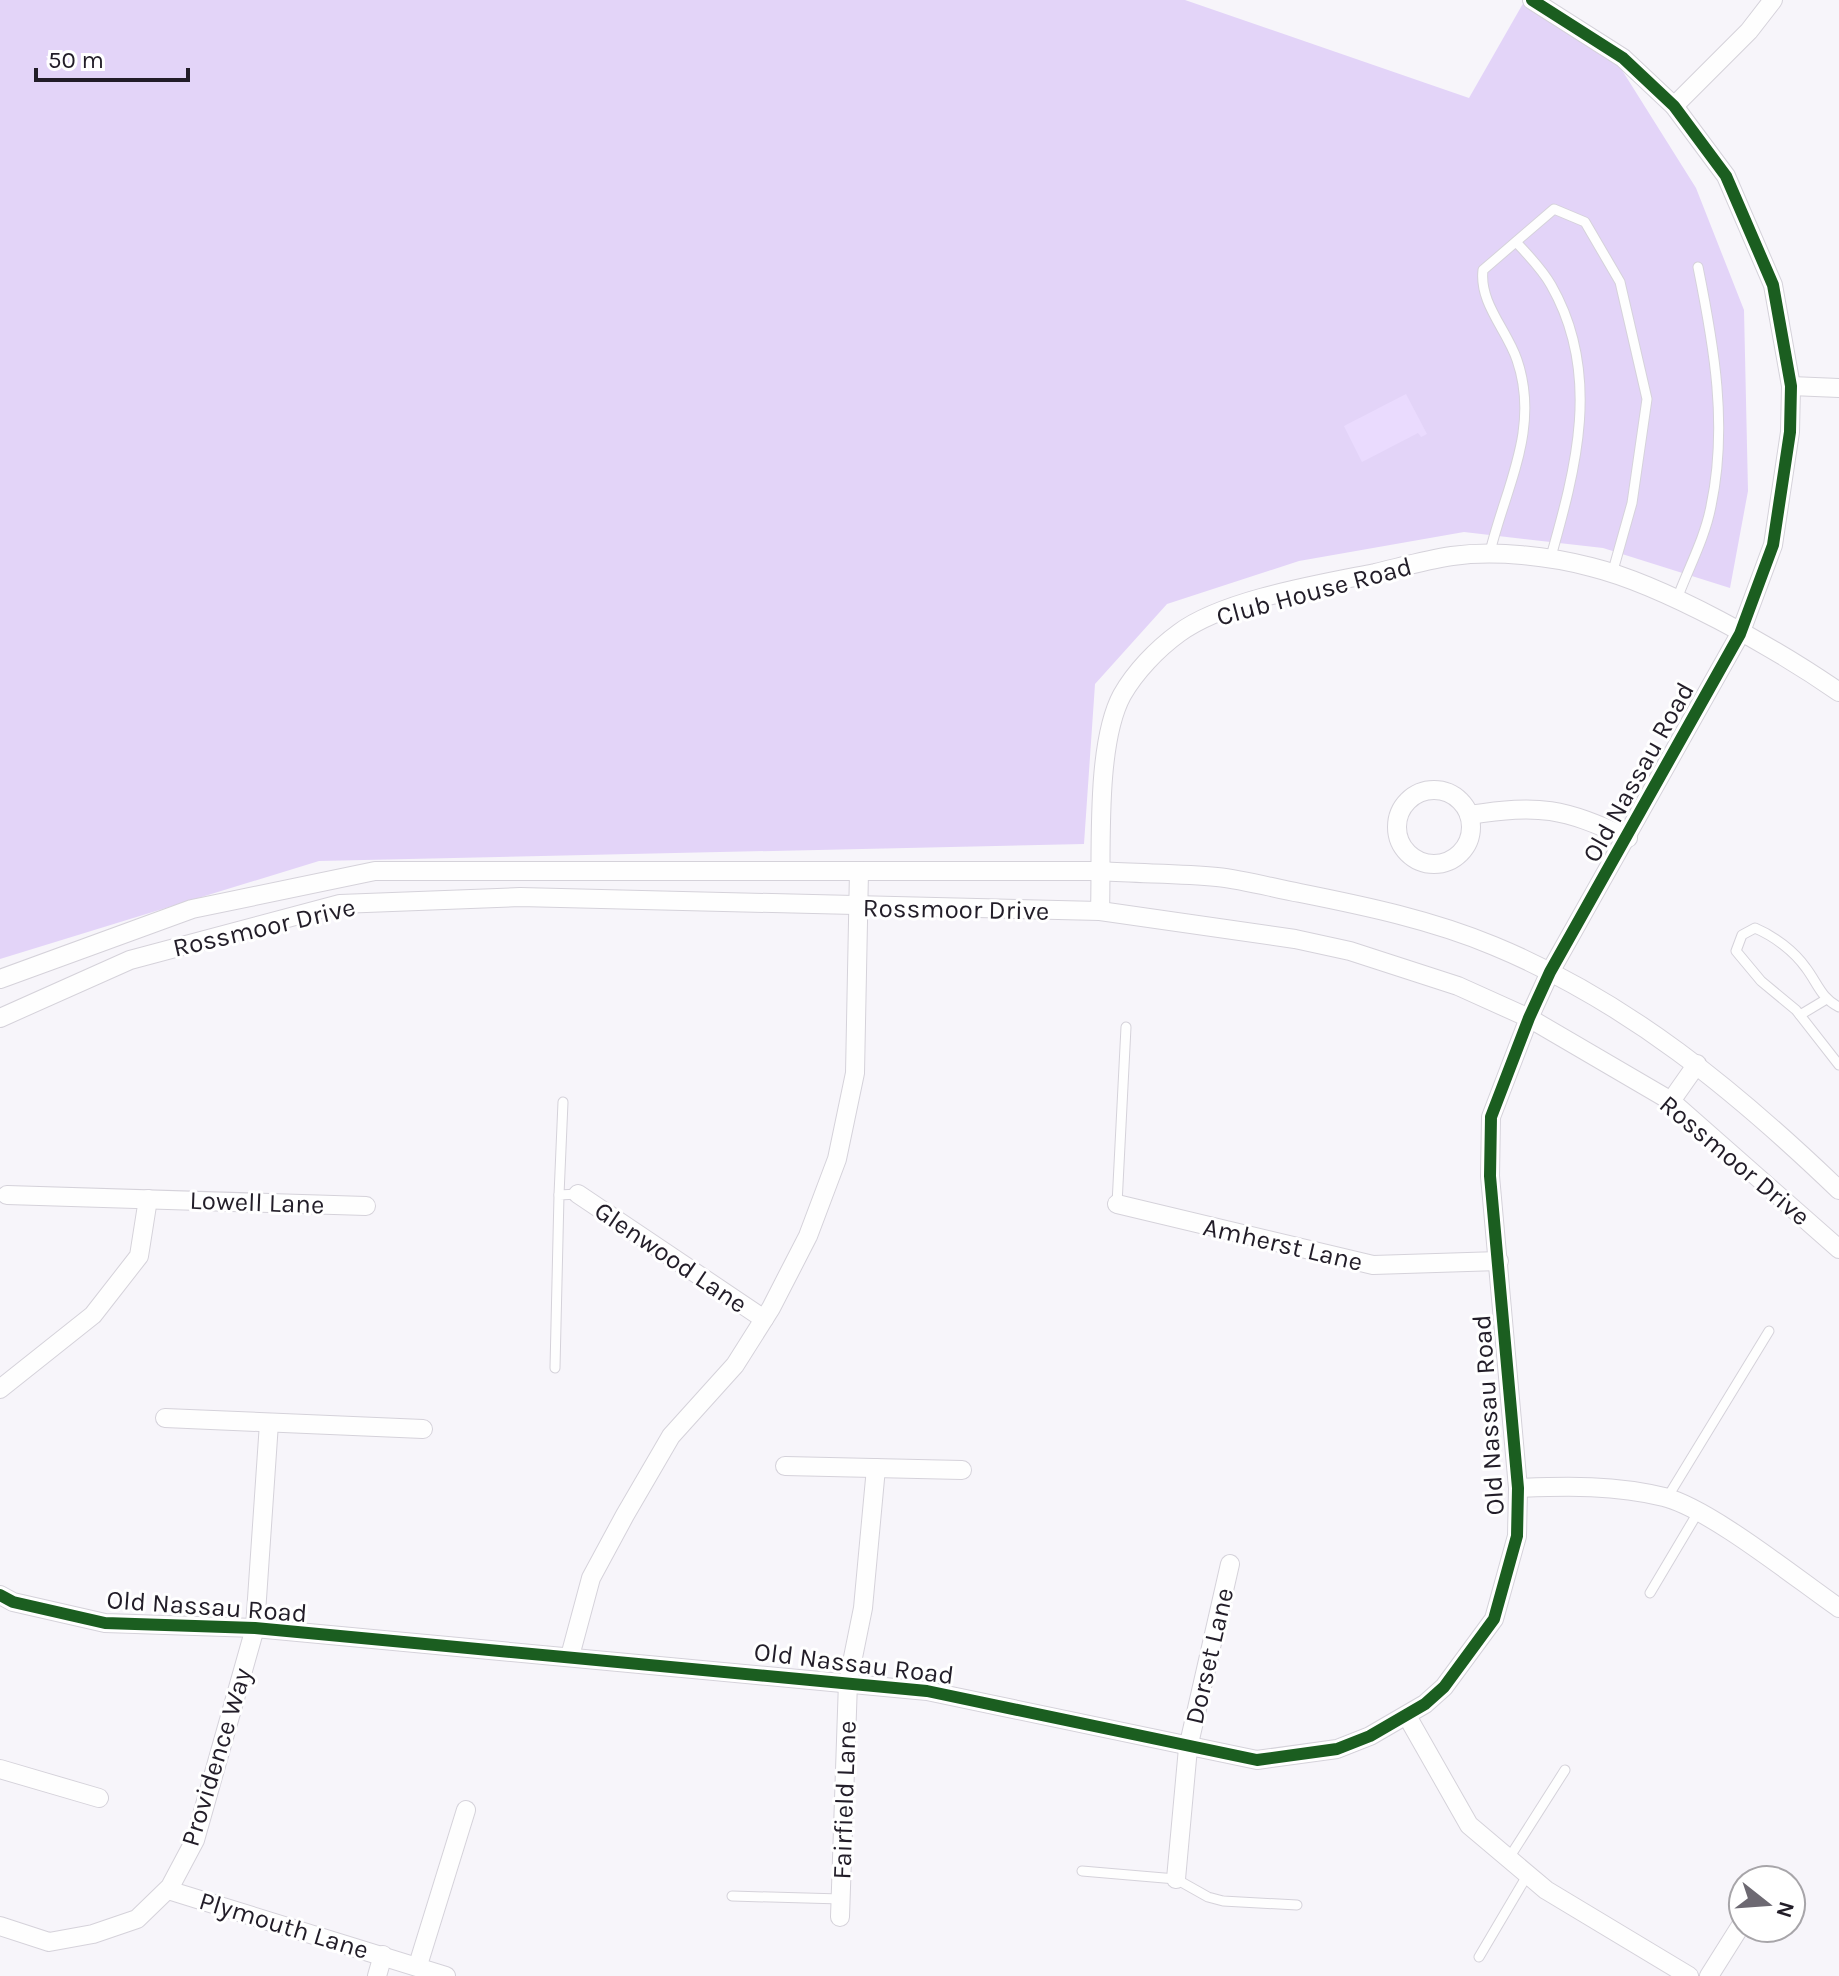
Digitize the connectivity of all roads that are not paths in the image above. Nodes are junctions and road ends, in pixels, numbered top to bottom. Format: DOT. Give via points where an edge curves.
graph roads {
  1 [pos="1532,0"];
  2 [pos="1773,0"];
  3 [pos="1674,106"];
  4 [pos="1516,242"];
  5 [pos="1698,267"];
  6 [pos="1791,386"];
  7 [pos="1839,388"];
  8 [pos="1489,556"];
  9 [pos="1550,560"];
  10 [pos="1612,574"];
  11 [pos="1676,601"];
  12 [pos="1740,634"];
  13 [pos="1839,692"];
  14 [pos="1469,815"];
  15 [pos="1628,838"];
  16 [pos="859,871"];
  17 [pos="1101,871"];
  18 [pos="859,908"];
  19 [pos="1100,911"];
  20 [pos="1550,972"];
  21 [pos="0,979"];
  22 [pos="1825,1000"];
  23 [pos="1839,1007"];
  24 [pos="1800,1015"];
  25 [pos="0,1018"];
  26 [pos="1529,1018"];
  27 [pos="1126,1027"];
  28 [pos="1697,1064"];
  29 [pos="1839,1065"];
  30 [pos="1671,1101"];
  31 [pos="563,1102"];
  32 [pos="1839,1190"];
  33 [pos="568,1194"];
  34 [pos="7,1195"];
  35 [pos="148,1199"];
  36 [pos="1117,1204"];
  37 [pos="366,1206"];
  38 [pos="1839,1249"];
  39 [pos="1499,1261"];
  40 [pos="764,1319"];
  41 [pos="1769,1331"];
  42 [pos="555,1368"];
  43 [pos="0,1389"];
  44 [pos="165,1418"];
  45 [pos="269,1423"];
  46 [pos="423,1429"];
  47 [pos="785,1466"];
  48 [pos="876,1468"];
  49 [pos="962,1470"];
  50 [pos="1518,1488"];
  51 [pos="1667,1498"];
  52 [pos="1697,1514"];
  53 [pos="1230,1564"];
  54 [pos="1650,1593"];
  55 [pos="0,1595"];
  56 [pos="1839,1608"];
  57 [pos="255,1628"];
  58 [pos="570,1656"];
  59 [pos="848,1682"];
  60 [pos="1407,1716"];
  61 [pos="1188,1748"];
  62 [pos="0,1769"];
  63 [pos="1565,1770"];
  64 [pos="99,1798"];
  65 [pos="466,1810"];
  66 [pos="1509,1858"];
  67 [pos="1082,1871"];
  68 [pos="1528,1874"];
  69 [pos="1176,1879"];
  70 [pos="168,1890"];
  71 [pos="732,1896"];
  72 [pos="1297,1905"];
  73 [pos="841,1908"];
  74 [pos="0,1926"];
  75 [pos="1729,1944"];
  76 [pos="383,1955"];
  77 [pos="1479,1957"];
  78 [pos="418,1965"];
  79 [pos="377,1976"];
  80 [pos="446,1976"];
  81 [pos="1689,1976"];
  82 [pos="1709,1976"];
  1 -- 3 [label="street" via="1623,58"];
  2 -- 3 [label="street"];
  3 -- 6 [label="street, Old Nassau Road" via="1739,201 1773,285"];
  4 -- 8 [label="lane" via="1483,270 1481,286 1518,361 1527,421 1518,472 1500,508"];
  4 -- 9 [label="lane" via="1550,282 1570,323 1582,405 1575,472"];
  4 -- 10 [label="lane" via="1554,209 1569,212 1585,222 1620,282 1647,399 1632,503"];
  5 -- 11 [label="lane" via="1714,347 1719,422 1711,507"];
  6 -- 7 [label="street"];
  6 -- 12 [label="street, Old Nassau Road" via="1787,461 1773,545"];
  8 -- 9 [label="street, Club House Road"];
  8 -- 17 [label="street, Club House Road" via="1454,556 1320,584 1223,611 1180,631 1121,696 1106,749"];
  9 -- 10 [label="street, Club House Road"];
  10 -- 11 [label="street, Club House Road"];
  11 -- 12 [label="street, Club House Road"];
  12 -- 13 [label="street, Club House Road"];
  12 -- 15 [label="street, Old Nassau Road"];
  14 -- 14 [label="street" via="1452,794 1430,790 1409,800 1400,812 1398,835 1416,859 1446,862 1467,845"];
  14 -- 15 [label="street" via="1550,808"];
  15 -- 20 [label="street, Old Nassau Road"];
  16 -- 17 [label="street, Rossmoor Drive"];
  16 -- 18 [label="street"];
  16 -- 21 [label="street, Rossmoor Drive" via="375,871 192,909"];
  17 -- 19 [label="street, Club House Road"];
  17 -- 20 [label="street, Rossmoor Drive" via="1217,877 1360,905 1492,945"];
  18 -- 19 [label="street, Rossmoor Drive"];
  18 -- 25 [label="street, Rossmoor Drive" via="520,897 340,904 130,960"];
  18 -- 40 [label="street" via="855,1073 837,1159 808,1236"];
  19 -- 26 [label="street, Rossmoor Drive" via="1350,951 1458,986"];
  20 -- 26 [label="street, Old Nassau Road"];
  20 -- 28 [label="street, Rossmoor Drive"];
  22 -- 23 [label="lane"];
  22 -- 24 [label="lane"];
  22 -- 24 [label="lane" via="1805,966 1771,935 1755,928 1742,935 1736,951"];
  24 -- 29 [label="lane"];
  26 -- 30 [label="street, Rossmoor Drive"];
  26 -- 39 [label="street, Old Nassau Road" via="1491,1117 1490,1176"];
  27 -- 36 [label="lane"];
  28 -- 30 [label="street"];
  28 -- 32 [label="street, Rossmoor Drive"];
  30 -- 38 [label="street, Rossmoor Drive"];
  31 -- 33 [label="lane"];
  33 -- 40 [label="street, Glenwood Lane"];
  33 -- 42 [label="lane"];
  34 -- 35 [label="street, Lowell Lane"];
  35 -- 37 [label="street, Lowell Lane"];
  35 -- 43 [label="street" via="139,1256 93,1315"];
  36 -- 39 [label="street, Amherst Lane" via="1373,1265"];
  39 -- 50 [label="street, Old Nassau Road"];
  40 -- 58 [label="street" via="735,1365 671,1436 625,1515 591,1578"];
  41 -- 51 [label="lane"];
  44 -- 45 [label="street"];
  45 -- 46 [label="street"];
  45 -- 57 [label="street, Providence Way"];
  47 -- 48 [label="street"];
  48 -- 49 [label="street"];
  48 -- 59 [label="street, Fairfield Lane" via="863,1608"];
  50 -- 51 [label="street" via="1594,1486"];
  50 -- 60 [label="street, Old Nassau Road" via="1517,1536 1494,1619 1444,1687"];
  51 -- 52 [label="street"];
  52 -- 54 [label="lane"];
  52 -- 56 [label="street"];
  53 -- 61 [label="street, Dorset Lane"];
  55 -- 57 [label="street, Old Nassau Road" via="105,1623"];
  57 -- 58 [label="street, Old Nassau Road"];
  57 -- 70 [label="street, Providence Way" via="195,1840"];
  58 -- 59 [label="street, Old Nassau Road"];
  59 -- 61 [label="street, Old Nassau Road" via="927,1691"];
  59 -- 73 [label="street, Fairfield Lane"];
  60 -- 61 [label="street, Old Nassau Road" via="1359,1741 1300,1755 1257,1760"];
  60 -- 66 [label="street" via="1469,1825"];
  61 -- 69 [label="street, Dorset Lane"];
  62 -- 64 [label="street"];
  63 -- 66 [label="lane"];
  65 -- 78 [label="street"];
  66 -- 68 [label="street"];
  67 -- 69 [label="lane"];
  68 -- 77 [label="lane"];
  68 -- 81 [label="street"];
  69 -- 72 [label="lane" via="1223,1901"];
  70 -- 74 [label="street, Providence Way" via="137,1919 93,1934 49,1942"];
  70 -- 76 [label="street, Plymouth Lane"];
  71 -- 73 [label="lane"];
  75 -- 82 [label="street"];
  76 -- 78 [label="street, Plymouth Lane"];
  76 -- 79 [label="street"];
  78 -- 80 [label="street, Plymouth Lane"];
}
